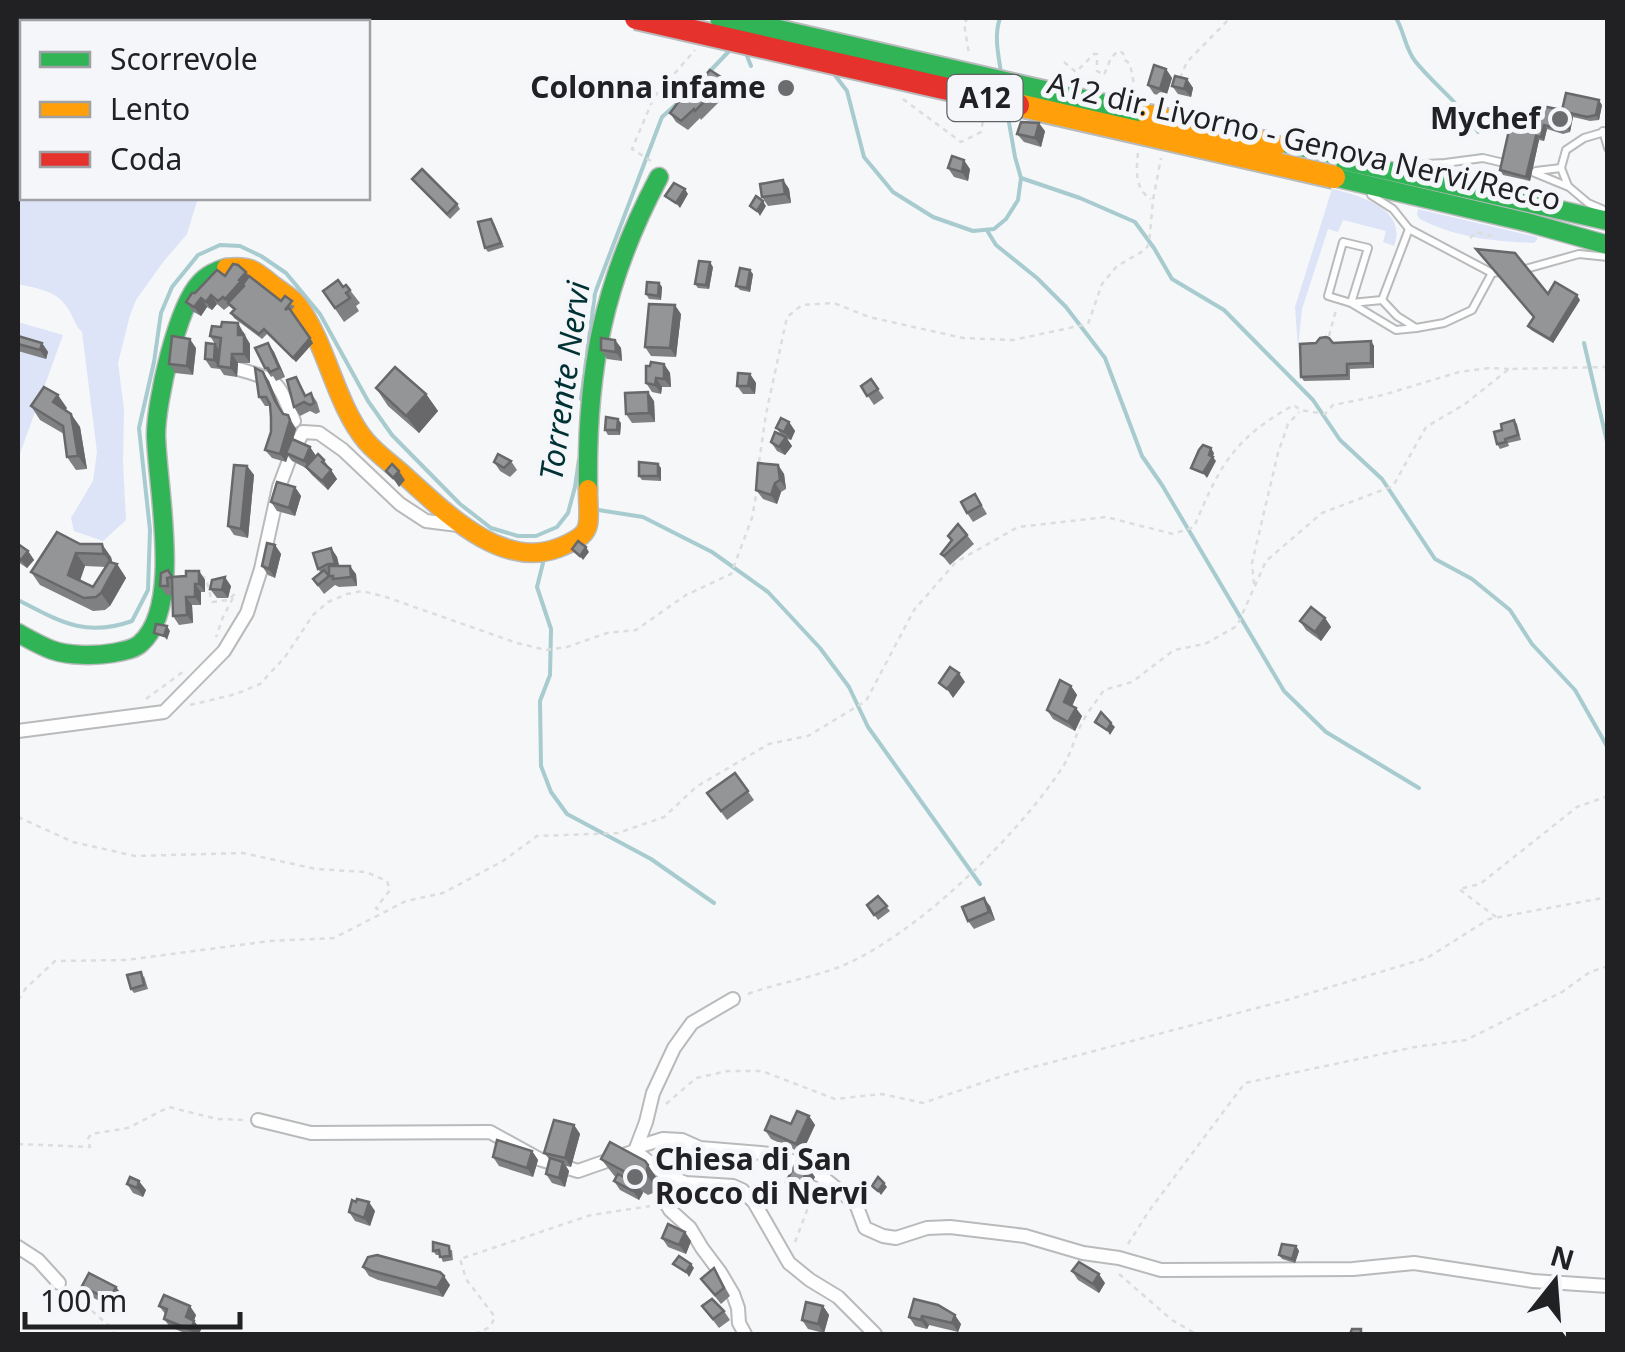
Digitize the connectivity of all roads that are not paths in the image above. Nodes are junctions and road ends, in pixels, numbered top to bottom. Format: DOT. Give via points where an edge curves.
graph roads {
  1 [pos="636,18"];
  2 [pos="721,18"];
  3 [pos="1605,131"];
  4 [pos="1608,148"];
  5 [pos="1364,165"];
  6 [pos="1336,168"];
  7 [pos="1562,168"];
  8 [pos="1535,171"];
  9 [pos="660,177"];
  10 [pos="1569,187"];
  11 [pos="1608,211"];
  12 [pos="1608,221"];
  13 [pos="1409,229"];
  14 [pos="1608,246"];
  15 [pos="1608,257"];
  16 [pos="1492,272"];
  17 [pos="1382,300"];
  18 [pos="1351,303"];
  19 [pos="1416,328"];
  20 [pos="238,369"];
  21 [pos="294,422"];
  22 [pos="460,525"];
  23 [pos="18,633"];
  24 [pos="18,731"];
  25 [pos="732,1000"];
  26 [pos="258,1120"];
  27 [pos="636,1149"];
  28 [pos="666,1175"];
  29 [pos="18,1247"];
  30 [pos="58,1283"];
  31 [pos="1608,1286"];
  32 [pos="745,1334"];
  33 [pos="875,1334"];
  1 -- 6 [label="main road, A12 dir. Livorno - Genova Nervi/Recco / A12, bridge"];
  2 -- 6 [label="main road, A12, bridge"];
  3 -- 4 [label="lane"];
  3 -- 7 [label="lane" via="1566,150"];
  5 -- 6 [label="main road, A12"];
  5 -- 8 [label="lane" via="1483,158"];
  5 -- 12 [label="main road, A12"];
  6 -- 13 [label="lane"];
  6 -- 14 [label="main road, A12 dir. Livorno - Genova Nervi/Recco / A12"];
  7 -- 8 [label="lane"];
  7 -- 10 [label="lane"];
  8 -- 10 [label="lane"];
  9 -- 22 [label="main road" via="616,274 595,352 584,536 550,551 518,551"];
  10 -- 11 [label="lane"];
  13 -- 16 [label="lane"];
  13 -- 17 [label="lane"];
  15 -- 16 [label="lane" via="1579,254 1528,270"];
  16 -- 19 [label="lane" via="1472,310"];
  17 -- 18 [label="lane"];
  17 -- 19 [label="lane"];
  18 -- 18 [label="lane" via="1328,296 1343,242 1368,248"];
  18 -- 19 [label="lane" via="1396,330"];
  20 -- 21 [label="street" via="270,378"];
  22 -- 23 [label="main road" via="366,441 296,302 256,270 220,268 200,282 182,310 182,345 156,431 166,579 155,624 140,645 100,655 54,651"];
  22 -- 24 [label="street" via="426,521 343,450 319,433 303,432 279,487 246,614 224,651 164,712"];
  25 -- 27 [label="street" via="692,1024 674,1048"];
  26 -- 27 [label="street" via="311,1133 490,1132 578,1171"];
  27 -- 28 [label="street"];
  27 -- 31 [label="street" via="663,1139 772,1154 820,1176 856,1204 865,1228 896,1238 950,1227 1025,1236 1161,1270 1352,1270 1414,1263"];
  28 -- 32 [label="street" via="662,1198 720,1272"];
  28 -- 33 [label="street" via="742,1190 789,1263"];
  29 -- 30 [label="street"];
}
